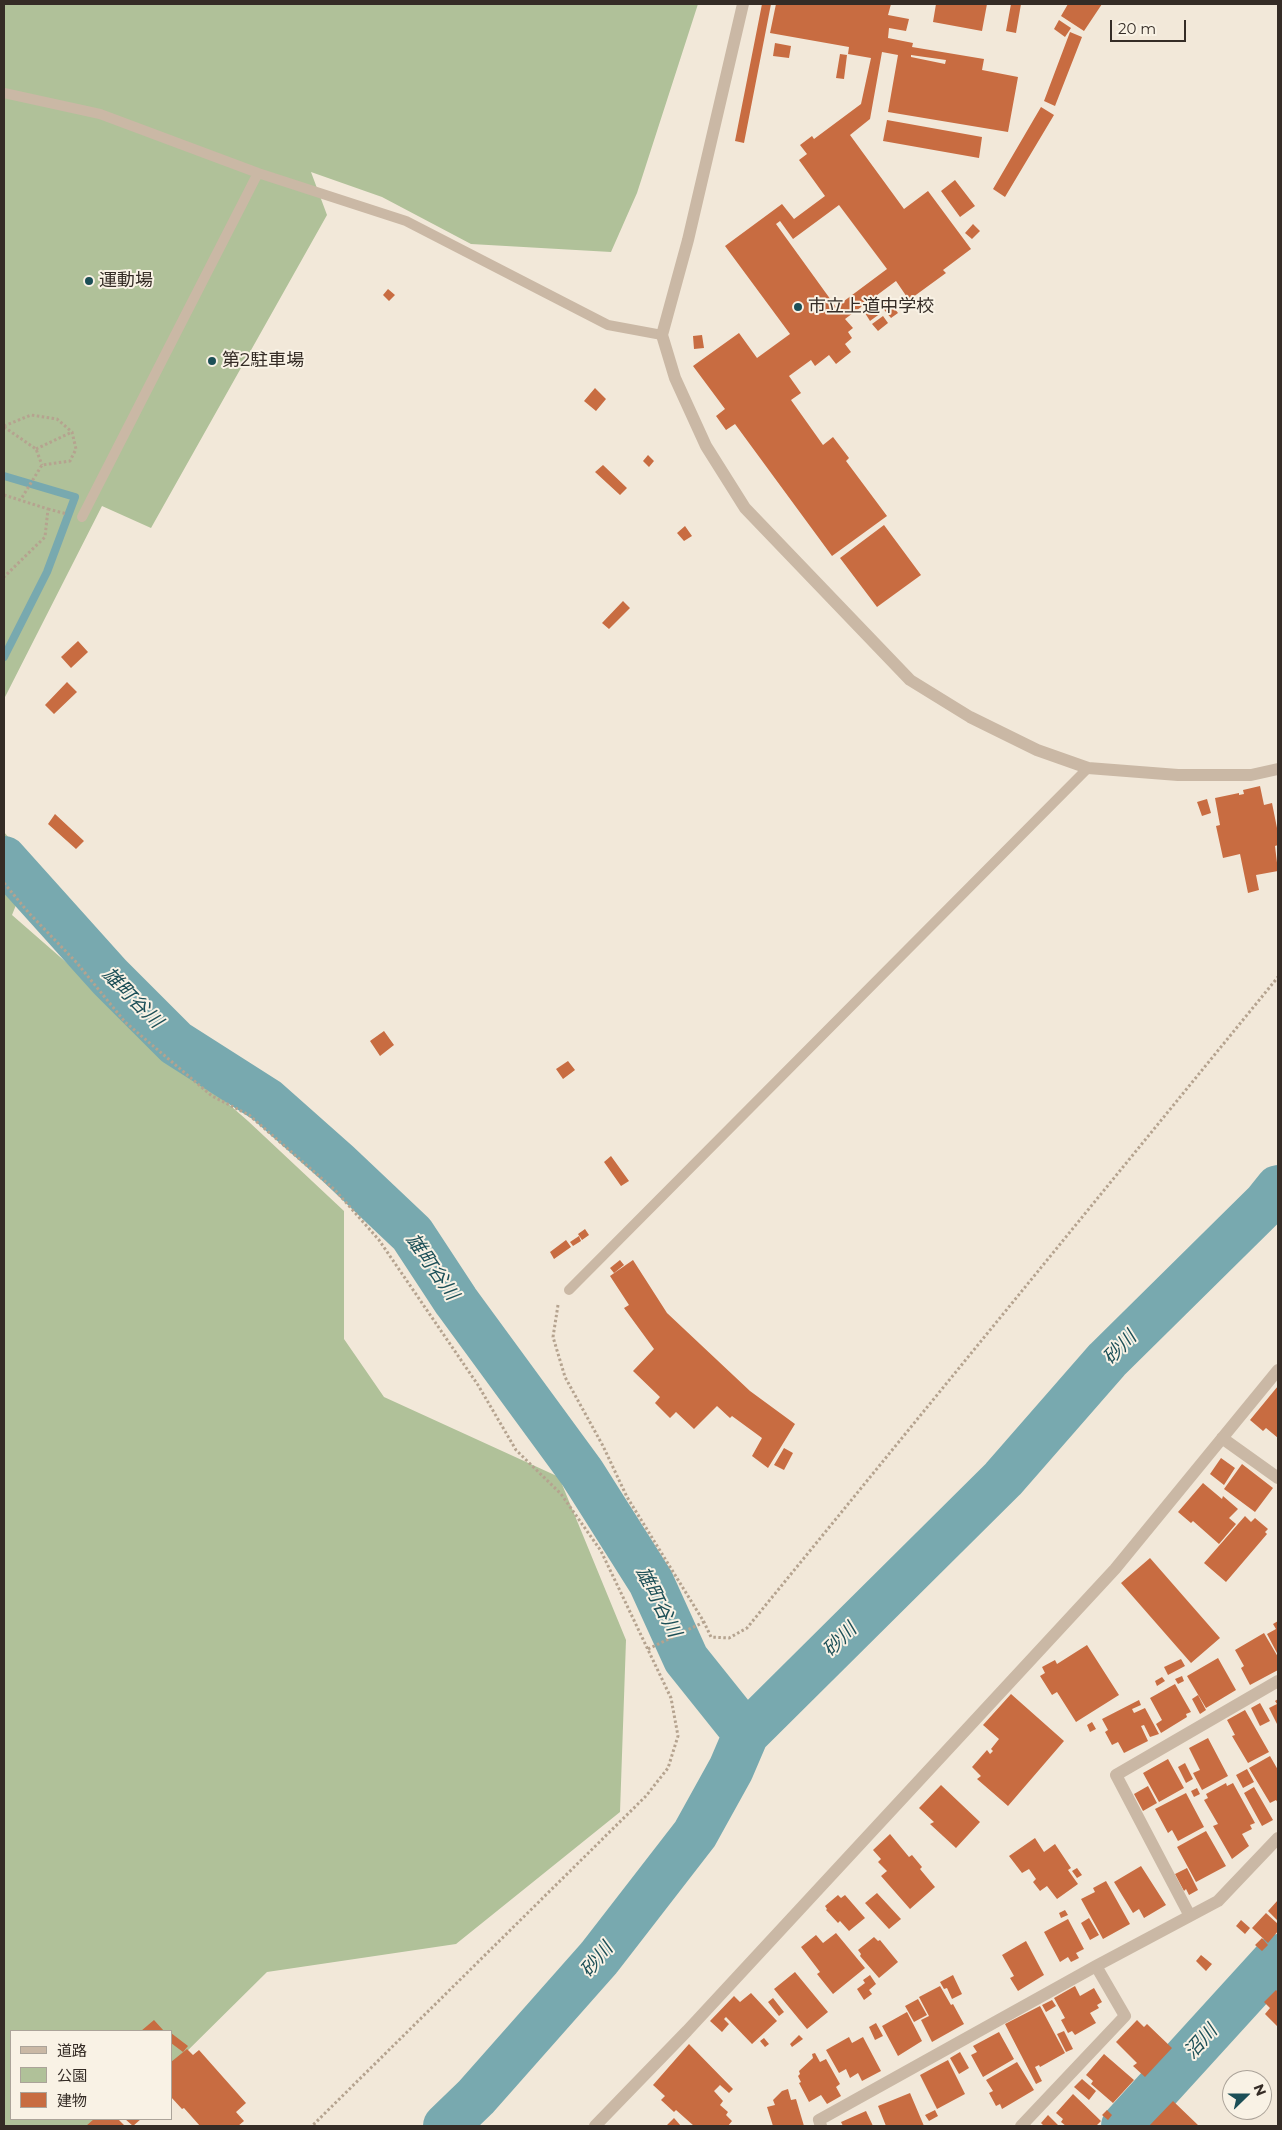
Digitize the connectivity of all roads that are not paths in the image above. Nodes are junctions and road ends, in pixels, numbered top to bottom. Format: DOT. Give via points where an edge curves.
graph roads {
  1 [pos="743,4"];
  2 [pos="4,93"];
  3 [pos="258,173"];
  4 [pos="662,335"];
  5 [pos="82,517"];
  6 [pos="1088,768"];
  7 [pos="1278,769"];
  8 [pos="569,1290"];
  9 [pos="1278,1370"];
  10 [pos="1222,1438"];
  11 [pos="1278,1478"];
  12 [pos="1278,1681"];
  13 [pos="1278,1838"];
  14 [pos="1190,1916"];
  15 [pos="1096,1966"];
  16 [pos="595,2126"];
  17 [pos="821,2126"];
  18 [pos="1021,2126"];
  1 -- 4 [label="street" via="688,240"];
  2 -- 3 [label="lane" via="100,114"];
  3 -- 4 [label="lane" via="406,221 608,325"];
  3 -- 5 [label="lane"];
  4 -- 6 [label="street" via="675,378 706,446 745,508 890,660 910,680 970,717 1037,750"];
  6 -- 7 [label="street" via="1178,775 1251,775"];
  6 -- 8 [label="lane"];
  9 -- 10 [label="street"];
  10 -- 11 [label="street"];
  10 -- 16 [label="street" via="1115,1569"];
  12 -- 14 [label="street" via="1116,1775"];
  13 -- 14 [label="street" via="1218,1901"];
  14 -- 15 [label="street"];
  15 -- 17 [label="street" via="819,2120"];
  15 -- 18 [label="street" via="1125,2016"];
}
